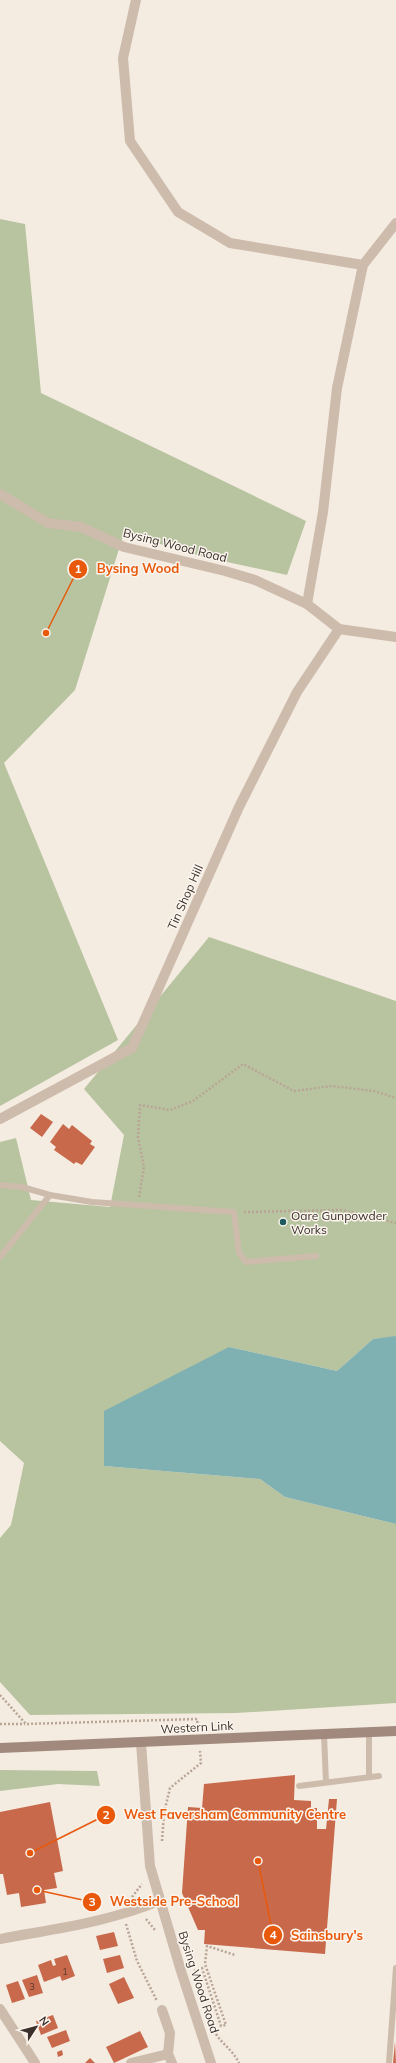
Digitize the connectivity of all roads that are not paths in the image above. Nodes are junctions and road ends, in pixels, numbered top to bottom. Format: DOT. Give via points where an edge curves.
graph roads {
  1 [pos="136,0"];
  2 [pos="396,223"];
  3 [pos="363,265"];
  4 [pos="0,494"];
  5 [pos="307,604"];
  6 [pos="339,629"];
  7 [pos="396,637"];
  8 [pos="0,1119"];
  9 [pos="0,1185"];
  10 [pos="50,1195"];
  11 [pos="316,1256"];
  12 [pos="0,1257"];
  13 [pos="396,1731"];
  14 [pos="369,1733"];
  15 [pos="324,1735"];
  16 [pos="141,1743"];
  17 [pos="0,1748"];
  18 [pos="379,1776"];
  19 [pos="369,1777"];
  20 [pos="326,1782"];
  21 [pos="299,1786"];
  22 [pos="159,1901"];
  23 [pos="0,1939"];
  24 [pos="396,1968"];
  25 [pos="0,2009"];
  26 [pos="162,2010"];
  27 [pos="170,2058"];
  28 [pos="35,2063"];
  29 [pos="130,2063"];
  30 [pos="211,2063"];
  31 [pos="389,2063"];
  1 -- 3 [label="street" via="123,58 130,140 178,212 230,243"];
  2 -- 3 [label="street"];
  3 -- 5 [label="street" via="338,388 323,512"];
  4 -- 5 [label="street, Bysing Wood Road" via="48,523 81,527 124,547 255,580"];
  5 -- 6 [label="street, Bysing Wood Road"];
  6 -- 7 [label="street"];
  6 -- 8 [label="street, Tin Shop Hill" via="297,692 239,808 132,1048"];
  9 -- 10 [label="lane" via="22,1187"];
  10 -- 11 [label="lane" via="92,1202 234,1212 239,1253 246,1262"];
  10 -- 12 [label="lane"];
  13 -- 14 [label="main road, Western Link"];
  14 -- 15 [label="main road, Western Link"];
  14 -- 19 [label="lane"];
  15 -- 16 [label="main road, Western Link"];
  15 -- 20 [label="lane"];
  16 -- 17 [label="main road, Western Link"];
  16 -- 22 [label="street, Bysing Wood Road" via="150,1866"];
  18 -- 19 [label="lane"];
  19 -- 20 [label="lane"];
  20 -- 21 [label="lane"];
  22 -- 23 [label="street" via="124,1914"];
  22 -- 30 [label="street, Bysing Wood Road"];
  24 -- 31 [label="lane"];
  25 -- 28 [label="street"];
  26 -- 27 [label="street" via="170,2033"];
  27 -- 29 [label="street"];
}
